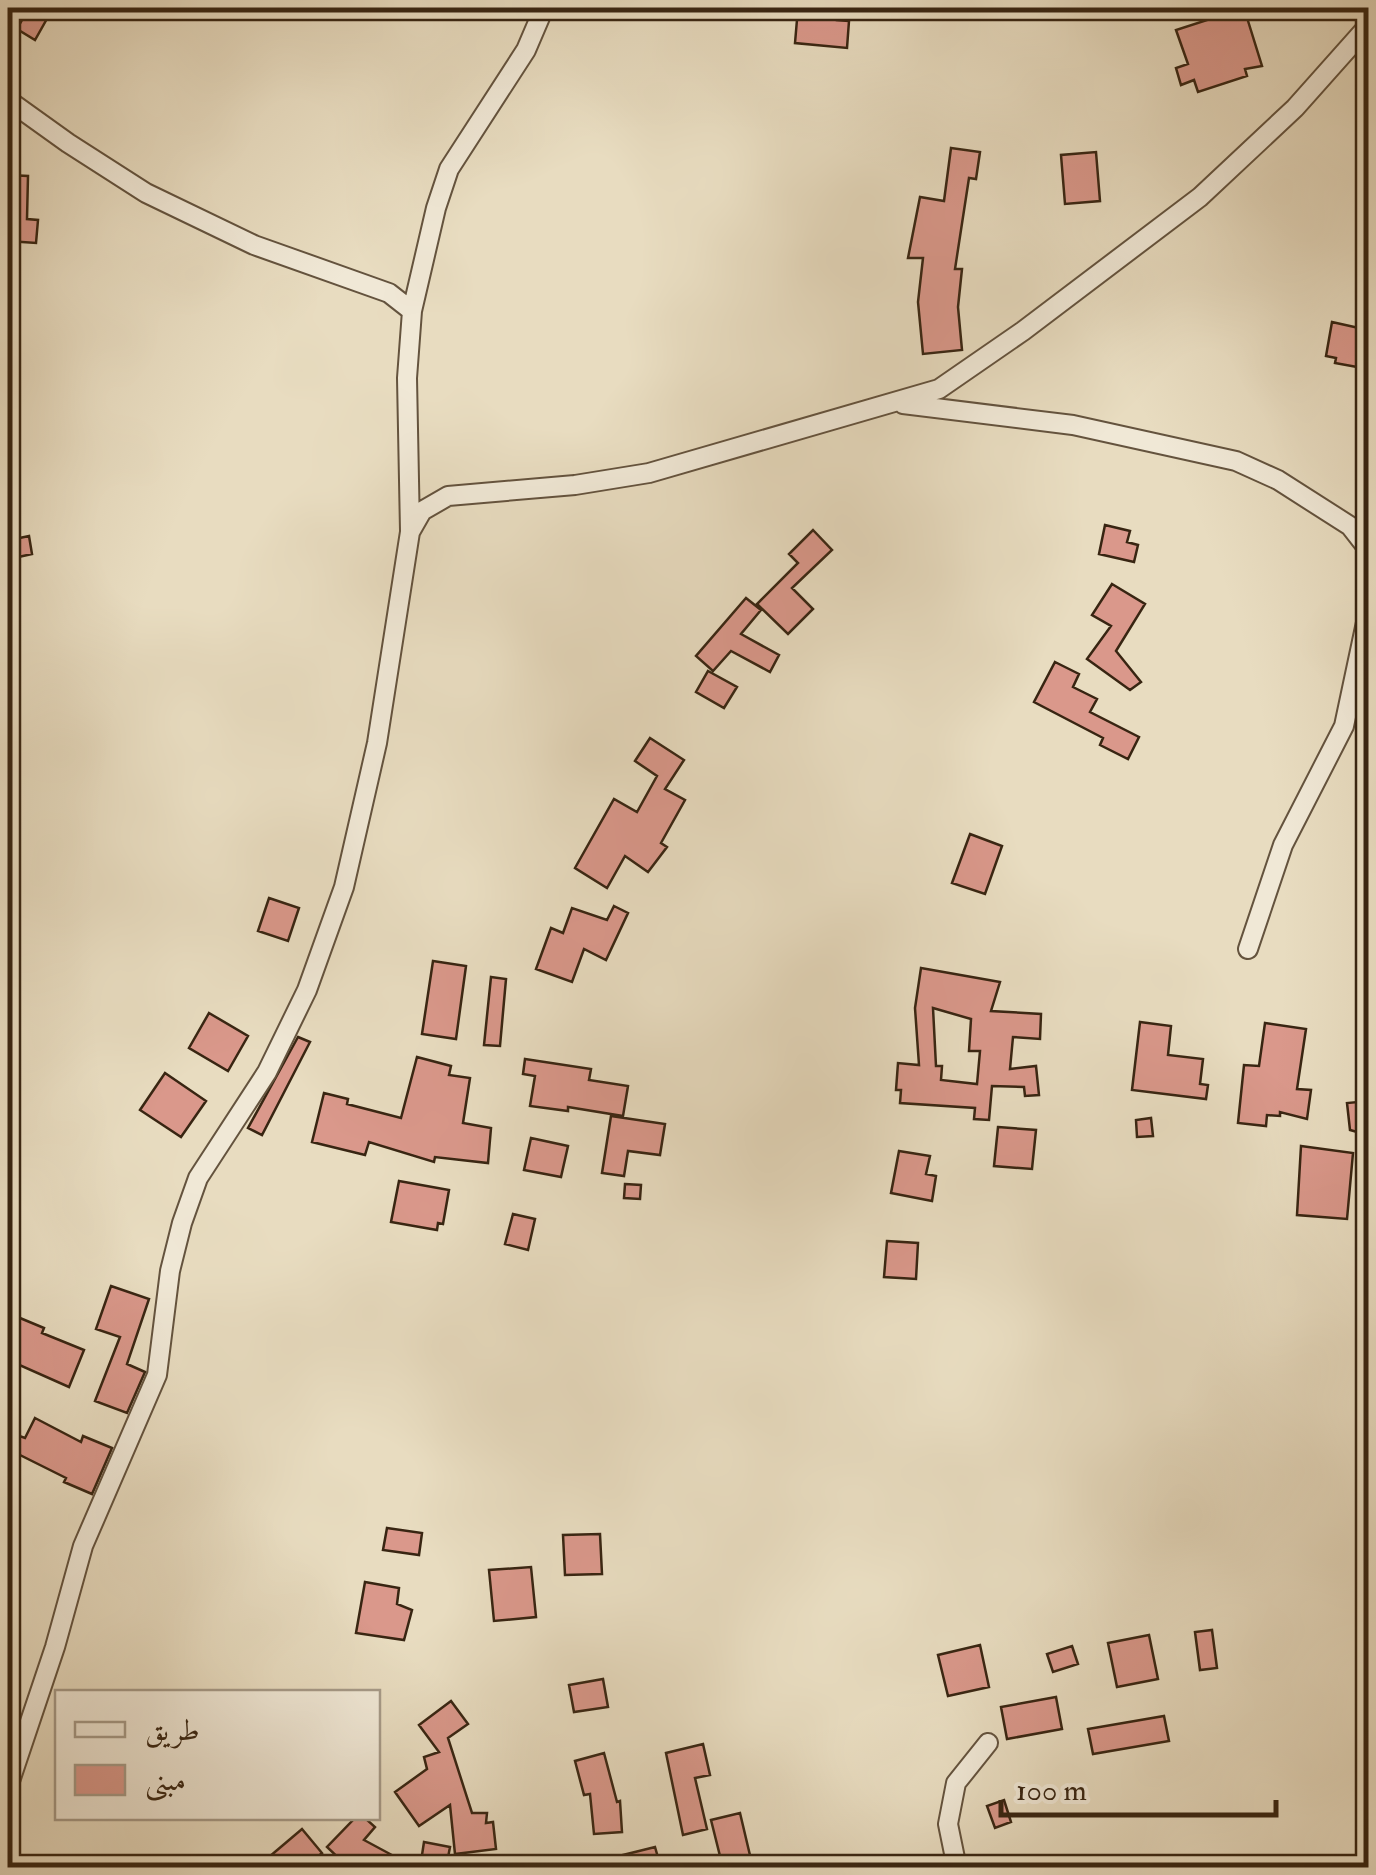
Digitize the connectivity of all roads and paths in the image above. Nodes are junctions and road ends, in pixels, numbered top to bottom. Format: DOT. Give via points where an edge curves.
graph roads {
  1 [pos="544,8"];
  2 [pos="1368,26"];
  3 [pos="8,100"];
  4 [pos="412,311"];
  5 [pos="895,403"];
  6 [pos="410,532"];
  7 [pos="1368,549"];
  8 [pos="1368,613"];
  9 [pos="1248,948"];
  10 [pos="988,1743"];
  11 [pos="8,1787"];
  12 [pos="957,1868"];
  1 -- 4 [label="street" via="526,50 449,169"];
  2 -- 5 [label="street" via="1296,108 1200,197 939,389"];
  3 -- 4 [label="street" via="146,192 254,245 390,293"];
  4 -- 6 [label="street"];
  5 -- 6 [label="street" via="649,473 448,496 422,511"];
  5 -- 7 [label="street" via="1073,425 1236,461 1350,526"];
  6 -- 11 [label="street" via="377,743 344,887 307,990 267,1072 198,1178 170,1271 157,1375 84,1546"];
  8 -- 9 [label="street" via="1344,726 1283,845"];
  10 -- 12 [label="street" via="956,1782 948,1824"];
}
